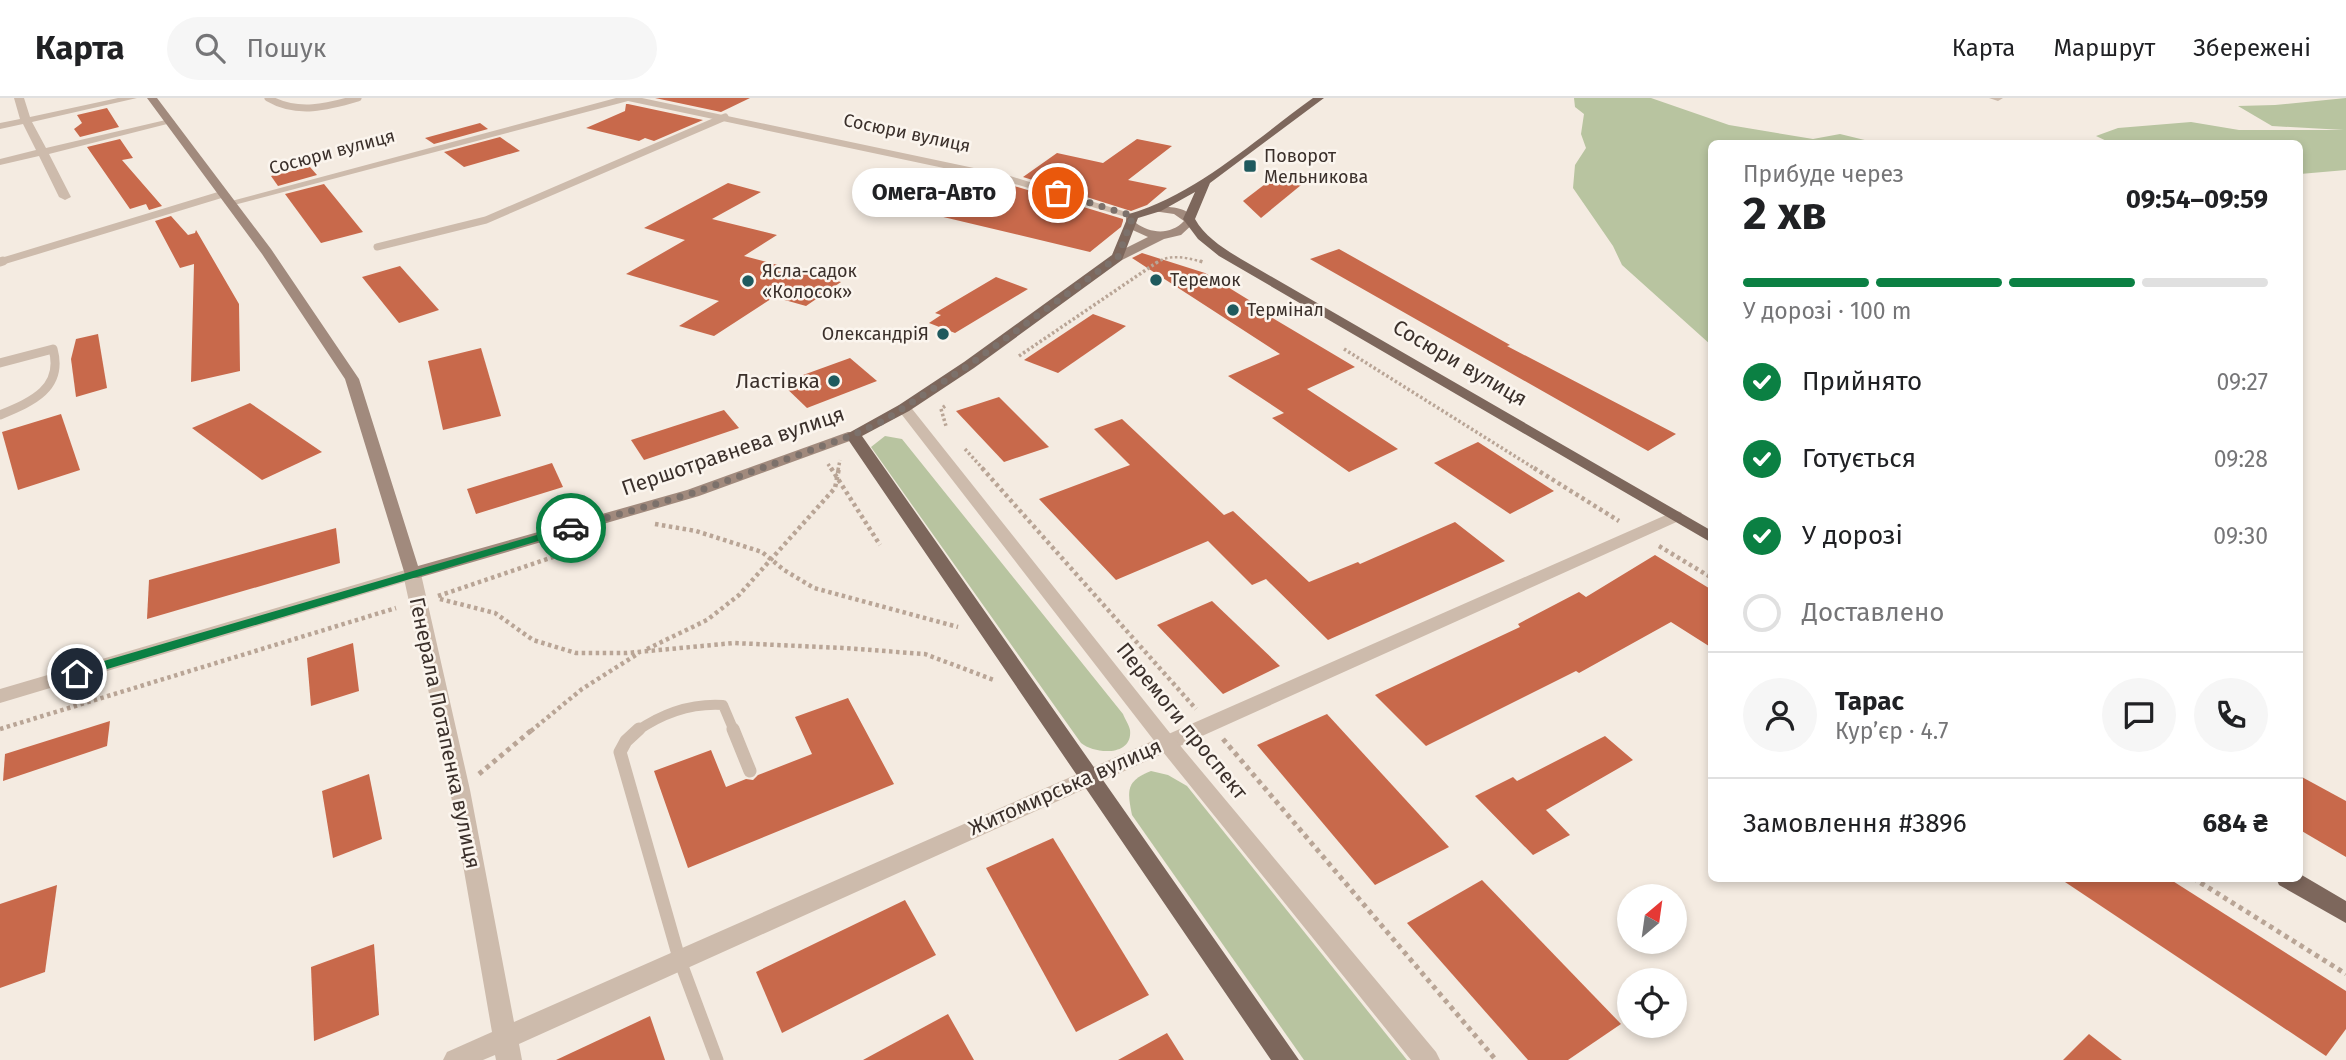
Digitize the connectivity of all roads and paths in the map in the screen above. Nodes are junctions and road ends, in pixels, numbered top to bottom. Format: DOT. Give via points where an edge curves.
graph roads {
  1 [pos="19,98"];
  2 [pos="132,98"];
  3 [pos="152,98"];
  4 [pos="268,98"];
  5 [pos="358,98"];
  6 [pos="627,98"];
  7 [pos="1318,98"];
  8 [pos="725,117"];
  9 [pos="26,120"];
  10 [pos="170,122"];
  11 [pos="0,125"];
  12 [pos="43,152"];
  13 [pos="0,162"];
  14 [pos="1205,181"];
  15 [pos="65,197"];
  16 [pos="227,198"];
  17 [pos="1157,209"];
  18 [pos="1132,218"];
  19 [pos="1189,221"];
  20 [pos="1161,235"];
  21 [pos="377,247"];
  22 [pos="1118,257"];
  23 [pos="0,262"];
  24 [pos="1208,263"];
  25 [pos="1336,343"];
  26 [pos="0,363"];
  27 [pos="1008,363"];
  28 [pos="952,401"];
  29 [pos="904,408"];
  30 [pos="0,415"];
  31 [pos="853,435"];
  32 [pos="953,435"];
  33 [pos="962,445"];
  34 [pos="840,460"];
  35 [pos="828,464"];
  36 [pos="837,478"];
  37 [pos="1675,516"];
  38 [pos="651,523"];
  39 [pos="1638,533"];
  40 [pos="1708,536"];
  41 [pos="880,545"];
  42 [pos="772,561"];
  43 [pos="412,574"];
  44 [pos="1708,576"];
  45 [pos="418,601"];
  46 [pos="989,631"];
  47 [pos="643,651"];
  48 [pos="0,696"];
  49 [pos="1035,697"];
  50 [pos="1209,723"];
  51 [pos="0,729"];
  52 [pos="1166,742"];
  53 [pos="750,771"];
  54 [pos="1089,776"];
  55 [pos="460,790"];
  56 [pos="2199,882"];
  57 [pos="2294,882"];
  58 [pos="2346,913"];
  59 [pos="679,958"];
  60 [pos="2346,974"];
  61 [pos="507,1049"];
  62 [pos="456,1060"];
  63 [pos="716,1060"];
  64 [pos="1286,1060"];
  65 [pos="1427,1060"];
  66 [pos="1496,1060"];
  1 -- 9 [label="street"];
  2 -- 9 [label="street"];
  3 -- 10 [label="main road, Генерала Потапенка вулиця"];
  4 -- 5 [label="lane" via="292,108 317,108"];
  6 -- 8 [label="street, Сосюри вулиця"];
  6 -- 16 [label="street, Сосюри вулиця" via="251,197"];
  7 -- 14 [label="main road"];
  8 -- 18 [label="street, Сосюри вулиця" via="1007,178"];
  8 -- 21 [label="lane" via="486,220"];
  9 -- 11 [label="street"];
  9 -- 12 [label="street"];
  10 -- 12 [label="street"];
  10 -- 16 [label="main road, Генерала Потапенка вулиця"];
  12 -- 13 [label="street"];
  12 -- 15 [label="street"];
  14 -- 17 [label="main road"];
  14 -- 19 [label="main road"];
  16 -- 23 [label="lane"];
  16 -- 43 [label="main road, Генерала Потапенка вулиця" via="352,379"];
  17 -- 18 [label="main road"];
  17 -- 19 [label="main road" via="1177,211"];
  18 -- 20 [label="main road" via="1130,224 1138,231"];
  18 -- 22 [label="main road"];
  19 -- 20 [label="main road, Першотравнева вулиця" via="1178,232"];
  19 -- 37 [label="main road, Сосюри вулиця" via="1209,242 1247,267"];
  20 -- 22 [label="main road, Першотравнева вулиця"];
  22 -- 29 [label="main road, Першотравнева вулиця"];
  24 -- 27 [label="path" via="1165,257"];
  25 -- 39 [label="path"];
  26 -- 30 [label="lane" via="53,349 57,370 49,389"];
  28 -- 32 [label="path" via="941,409 944,425"];
  29 -- 31 [label="main road, Першотравнева вулиця"];
  29 -- 52 [label="street, Перемоги проспект"];
  31 -- 43 [label="main road, Першотравнева вулиця" via="693,493"];
  31 -- 46 [label="main road"];
  33 -- 50 [label="path"];
  34 -- 36 [label="path"];
  35 -- 36 [label="path"];
  36 -- 41 [label="path"];
  36 -- 42 [label="path" via="835,488"];
  37 -- 39 [label="street, Житомирська вулиця"];
  37 -- 40 [label="main road, Сосюри вулиця"];
  38 -- 42 [label="path" via="696,531 762,552"];
  39 -- 44 [label="path"];
  39 -- 50 [label="street, Житомирська вулиця"];
  42 -- 46 [label="path" via="814,587 911,616"];
  42 -- 47 [label="path" via="740,595 707,620"];
  43 -- 45 [label="street, Генерала Потапенка вулиця"];
  43 -- 48 [label="street, Першотравнева вулиця"];
  45 -- 47 [label="path" via="433,597 495,613 533,640 576,653"];
  45 -- 51 [label="path"];
  45 -- 55 [label="street, Генерала Потапенка вулиця"];
  46 -- 49 [label="main road"];
  47 -- 49 [label="path" via="734,643 925,654"];
  47 -- 55 [label="path" via="582,689"];
  49 -- 54 [label="main road"];
  50 -- 52 [label="street, Житомирська вулиця"];
  50 -- 66 [label="path"];
  52 -- 54 [label="street, Житомирська вулиця"];
  52 -- 65 [label="street, Перемоги проспект"];
  53 -- 59 [label="lane" via="723,705 710,703 642,725 623,742 620,752"];
  54 -- 59 [label="street, Житомирська вулиця"];
  54 -- 64 [label="main road"];
  55 -- 61 [label="street, Генерала Потапенка вулиця"];
  56 -- 60 [label="path"];
  57 -- 58 [label="main road"];
  59 -- 61 [label="street, Житомирська вулиця"];
  59 -- 63 [label="lane"];
  61 -- 62 [label="street, Житомирська вулиця"];
}
